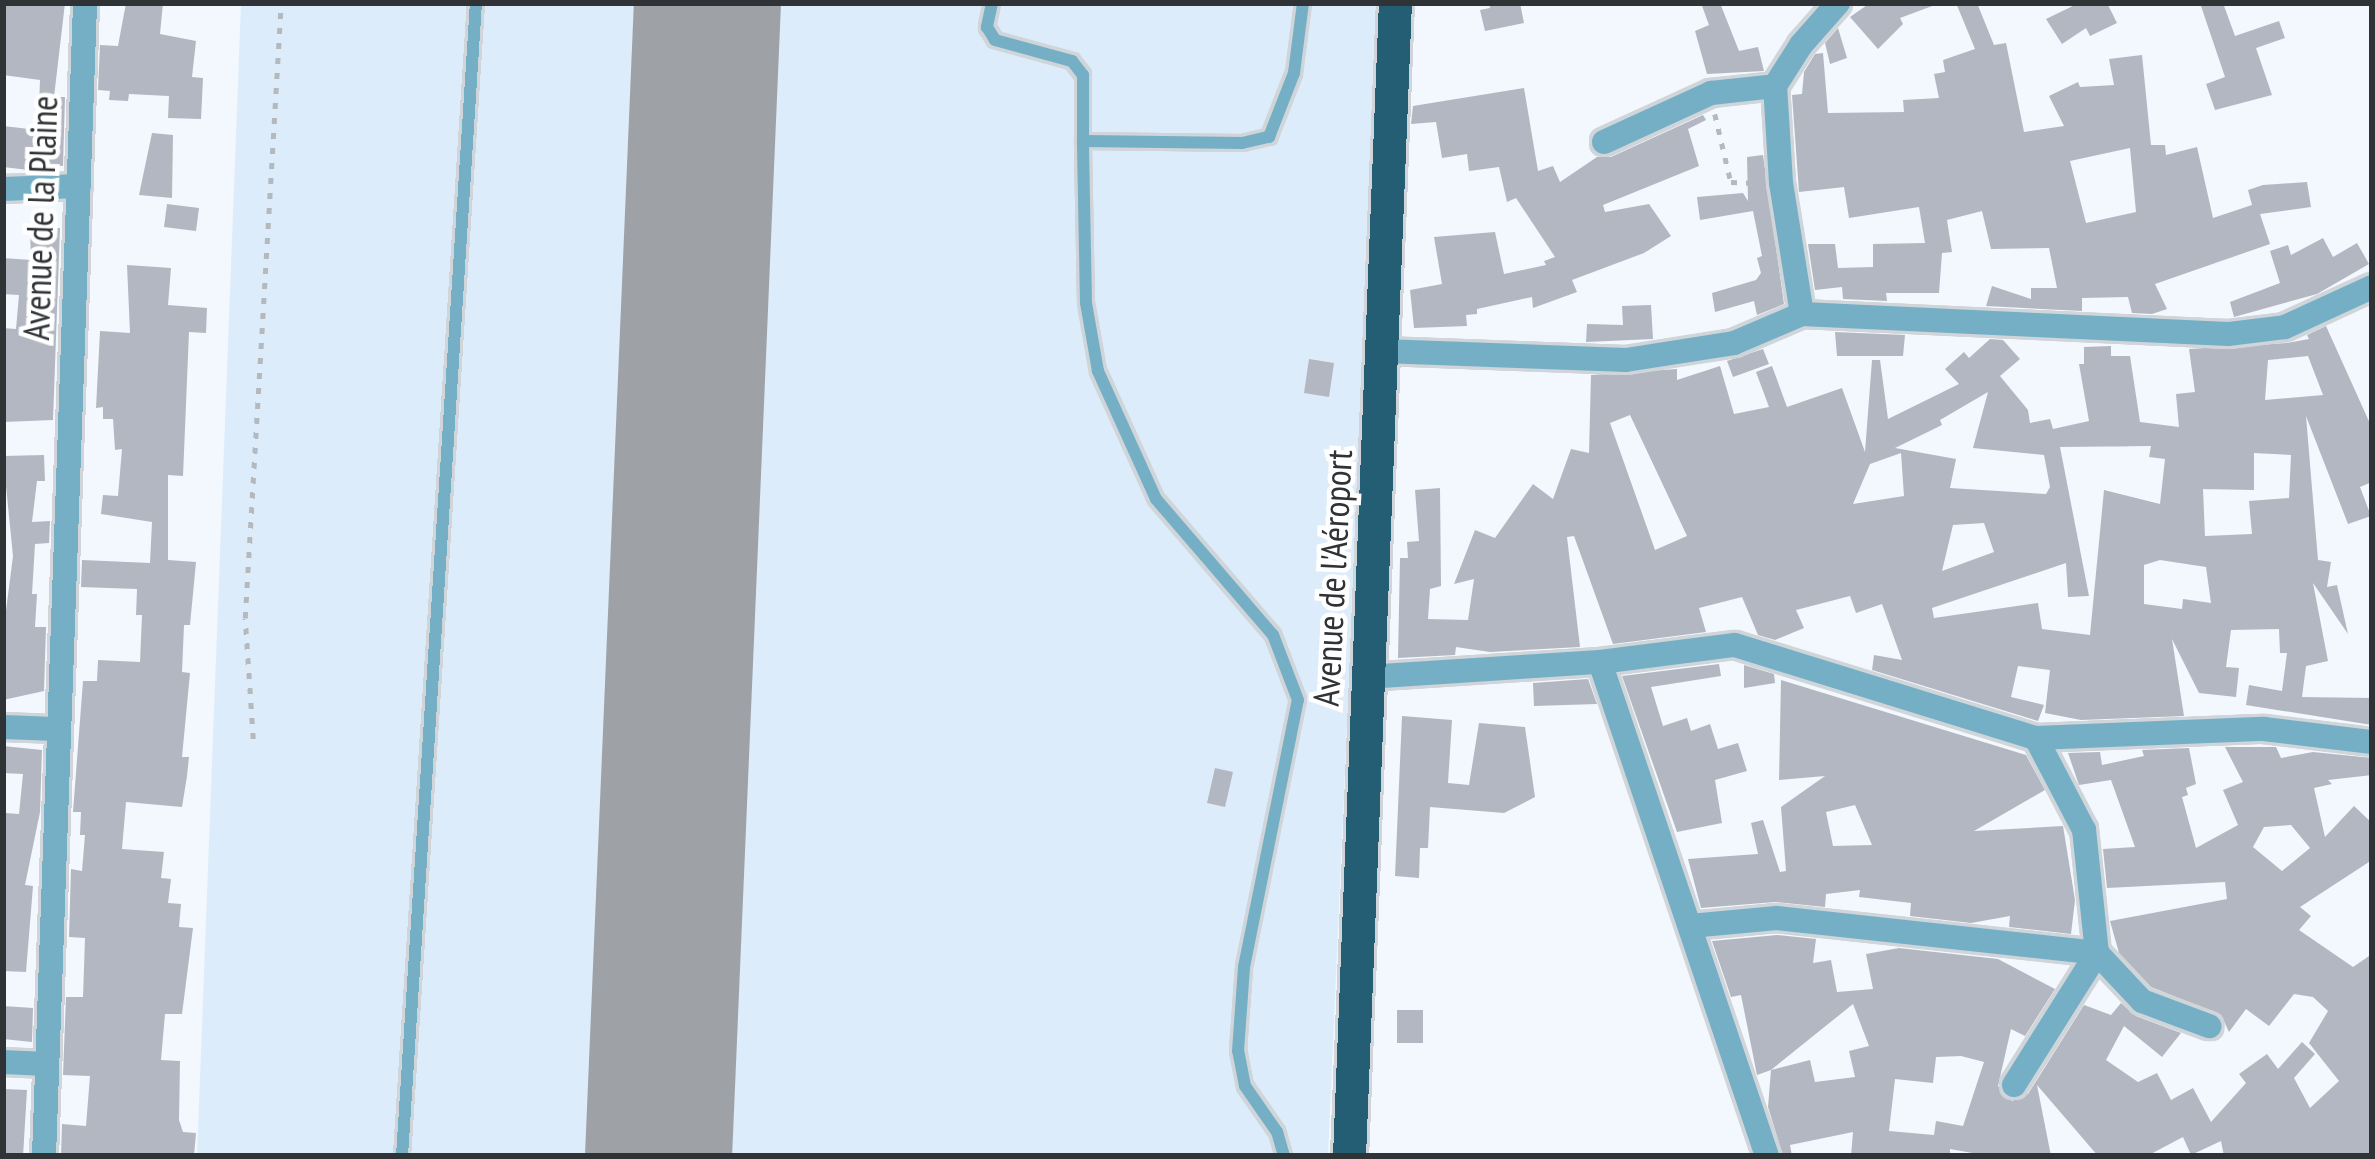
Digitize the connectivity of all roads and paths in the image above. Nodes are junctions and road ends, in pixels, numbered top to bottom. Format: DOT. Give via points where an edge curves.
graph roads {
  1 [pos="85,3"];
  2 [pos="281,3"];
  3 [pos="476,3"];
  4 [pos="992,3"];
  5 [pos="1303,3"];
  6 [pos="1395,3"];
  7 [pos="1838,3"];
  8 [pos="1775,86"];
  9 [pos="1711,93"];
  10 [pos="1083,140"];
  11 [pos="1604,142"];
  12 [pos="1781,183"];
  13 [pos="79,186"];
  14 [pos="3,189"];
  15 [pos="2372,287"];
  16 [pos="1802,314"];
  17 [pos="1383,351"];
  18 [pos="1600,662"];
  19 [pos="1366,677"];
  20 [pos="3,727"];
  21 [pos="56,729"];
  22 [pos="2036,738"];
  23 [pos="253,739"];
  24 [pos="2372,742"];
  25 [pos="1690,926"];
  26 [pos="2097,953"];
  27 [pos="2209,1026"];
  28 [pos="3,1062"];
  29 [pos="46,1064"];
  30 [pos="2014,1085"];
  31 [pos="44,1156"];
  32 [pos="402,1156"];
  33 [pos="1284,1156"];
  34 [pos="1349,1156"];
  35 [pos="1767,1156"];
  1 -- 13 [label="street, Avenue de la Plaine"];
  2 -- 23 [label="path" via="244,618"];
  3 -- 32 [label="lane"];
  4 -- 10 [label="lane" via="987,27 995,40 1072,61 1083,75"];
  5 -- 10 [label="lane" via="1294,74 1269,137"];
  6 -- 17 [label="highway, Avenue de l'Aéroport"];
  7 -- 8 [label="street"];
  8 -- 9 [label="street"];
  8 -- 12 [label="street"];
  9 -- 11 [label="street"];
  9 -- 12 [label="path" via="1730,182"];
  10 -- 33 [label="lane" via="1086,303 1098,371 1156,499 1273,635 1298,700 1244,967 1238,1052 1245,1086"];
  12 -- 16 [label="street"];
  13 -- 14 [label="street"];
  13 -- 21 [label="street, Avenue de la Plaine"];
  15 -- 16 [label="street" via="2285,327 2228,334"];
  16 -- 17 [label="street" via="1734,343 1626,360"];
  17 -- 19 [label="highway, Avenue de l'Aéroport"];
  18 -- 19 [label="street"];
  18 -- 22 [label="street" via="1714,645 1757,648"];
  18 -- 25 [label="street"];
  19 -- 34 [label="highway, Avenue de l'Aéroport"];
  20 -- 21 [label="street"];
  21 -- 29 [label="street, Avenue de la Plaine"];
  22 -- 24 [label="street" via="2264,729"];
  22 -- 26 [label="street" via="2084,830"];
  25 -- 26 [label="street" via="1777,918"];
  25 -- 35 [label="street"];
  26 -- 27 [label="street" via="2142,1001"];
  26 -- 30 [label="street"];
  28 -- 29 [label="street"];
  29 -- 31 [label="street, Avenue de la Plaine"];
}
